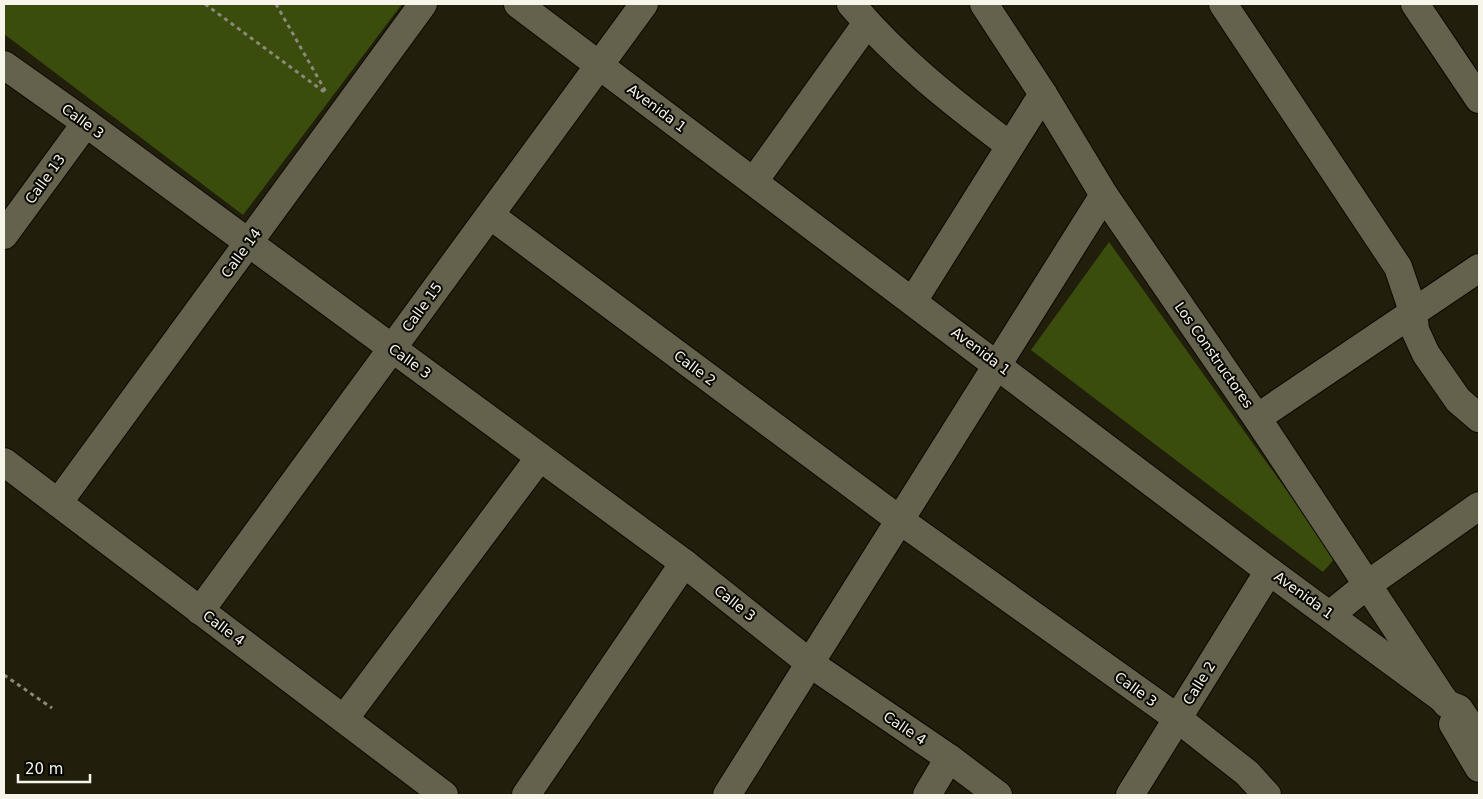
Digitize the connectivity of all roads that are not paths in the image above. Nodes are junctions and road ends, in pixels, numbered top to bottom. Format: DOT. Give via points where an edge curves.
graph roads {
  1 [pos="423,4"];
  2 [pos="518,4"];
  3 [pos="644,4"];
  4 [pos="1415,4"];
  5 [pos="992,6"];
  6 [pos="1231,6"];
  7 [pos="859,13"];
  8 [pos="4,65"];
  9 [pos="600,65"];
  10 [pos="1043,94"];
  11 [pos="1479,99"];
  12 [pos="86,122"];
  13 [pos="1009,145"];
  14 [pos="754,181"];
  15 [pos="1104,195"];
  16 [pos="490,215"];
  17 [pos="4,235"];
  18 [pos="249,242"];
  19 [pos="1479,268"];
  20 [pos="913,301"];
  21 [pos="1413,311"];
  22 [pos="393,348"];
  23 [pos="998,364"];
  24 [pos="1257,418"];
  25 [pos="1479,418"];
  26 [pos="540,457"];
  27 [pos="4,462"];
  28 [pos="58,503"];
  29 [pos="1479,506"];
  30 [pos="901,521"];
  31 [pos="684,563"];
  32 [pos="1269,570"];
  33 [pos="1367,585"];
  34 [pos="200,611"];
  35 [pos="1331,614"];
  36 [pos="811,664"];
  37 [pos="1445,701"];
  38 [pos="1177,718"];
  39 [pos="344,719"];
  40 [pos="1479,738"];
  41 [pos="949,758"];
  42 [pos="1479,768"];
  43 [pos="444,795"];
  44 [pos="526,795"];
  45 [pos="727,795"];
  46 [pos="927,795"];
  47 [pos="998,795"];
  48 [pos="1130,795"];
  49 [pos="1267,795"];
  1 -- 18 [label="street, Calle 14" via="336,97"];
  2 -- 9 [label="street, Avenida 1"];
  3 -- 9 [label="street, Calle 15"];
  4 -- 11 [label="street"];
  5 -- 10 [label="street, Los Constructores"];
  6 -- 21 [label="street" via="1398,267"];
  7 -- 13 [label="street" via="925,79"];
  7 -- 14 [label="street"];
  8 -- 12 [label="street, Calle 3"];
  9 -- 14 [label="street, Avenida 1"];
  9 -- 16 [label="street, Calle 15"];
  10 -- 13 [label="street"];
  10 -- 15 [label="street, Los Constructores"];
  12 -- 17 [label="street, Calle 13"];
  12 -- 18 [label="street, Calle 3"];
  13 -- 20 [label="street"];
  14 -- 20 [label="street, Avenida 1"];
  15 -- 23 [label="street"];
  15 -- 24 [label="street, Los Constructores"];
  16 -- 22 [label="street, Calle 15"];
  16 -- 30 [label="street, Calle 2"];
  18 -- 22 [label="street, Calle 3"];
  18 -- 28 [label="street, Calle 14"];
  19 -- 21 [label="street"];
  20 -- 23 [label="street, Avenida 1"];
  21 -- 24 [label="street"];
  21 -- 25 [label="street" via="1415,330 1426,354 1458,400"];
  22 -- 26 [label="street, Calle 3"];
  22 -- 34 [label="street, Calle 15"];
  23 -- 30 [label="street"];
  23 -- 32 [label="street, Avenida 1"];
  24 -- 33 [label="street, Los Constructores"];
  26 -- 31 [label="street, Calle 3"];
  26 -- 39 [label="street"];
  27 -- 28 [label="street, Calle 4"];
  28 -- 34 [label="street, Calle 4"];
  29 -- 33 [label="street"];
  30 -- 36 [label="street"];
  30 -- 38 [label="street, Calle 3"];
  31 -- 36 [label="street, Calle 3"];
  31 -- 44 [label="street"];
  32 -- 35 [label="street, Avenida 1"];
  32 -- 38 [label="street, Calle 2"];
  33 -- 35 [label="street"];
  33 -- 37 [label="street, Los Constructores"];
  34 -- 39 [label="street, Calle 4"];
  35 -- 37 [label="street, Avenida 1"];
  36 -- 41 [label="street, Calle 4"];
  36 -- 45 [label="street"];
  37 -- 40 [label="street, Los Constructores" via="1459,709"];
  37 -- 42 [label="street, Los Constructores" via="1448,716"];
  38 -- 48 [label="street, Calle 2"];
  38 -- 49 [label="street, Calle 3" via="1247,773"];
  39 -- 43 [label="street, Calle 4"];
  41 -- 46 [label="street"];
  41 -- 47 [label="street, Calle 4"];
}
